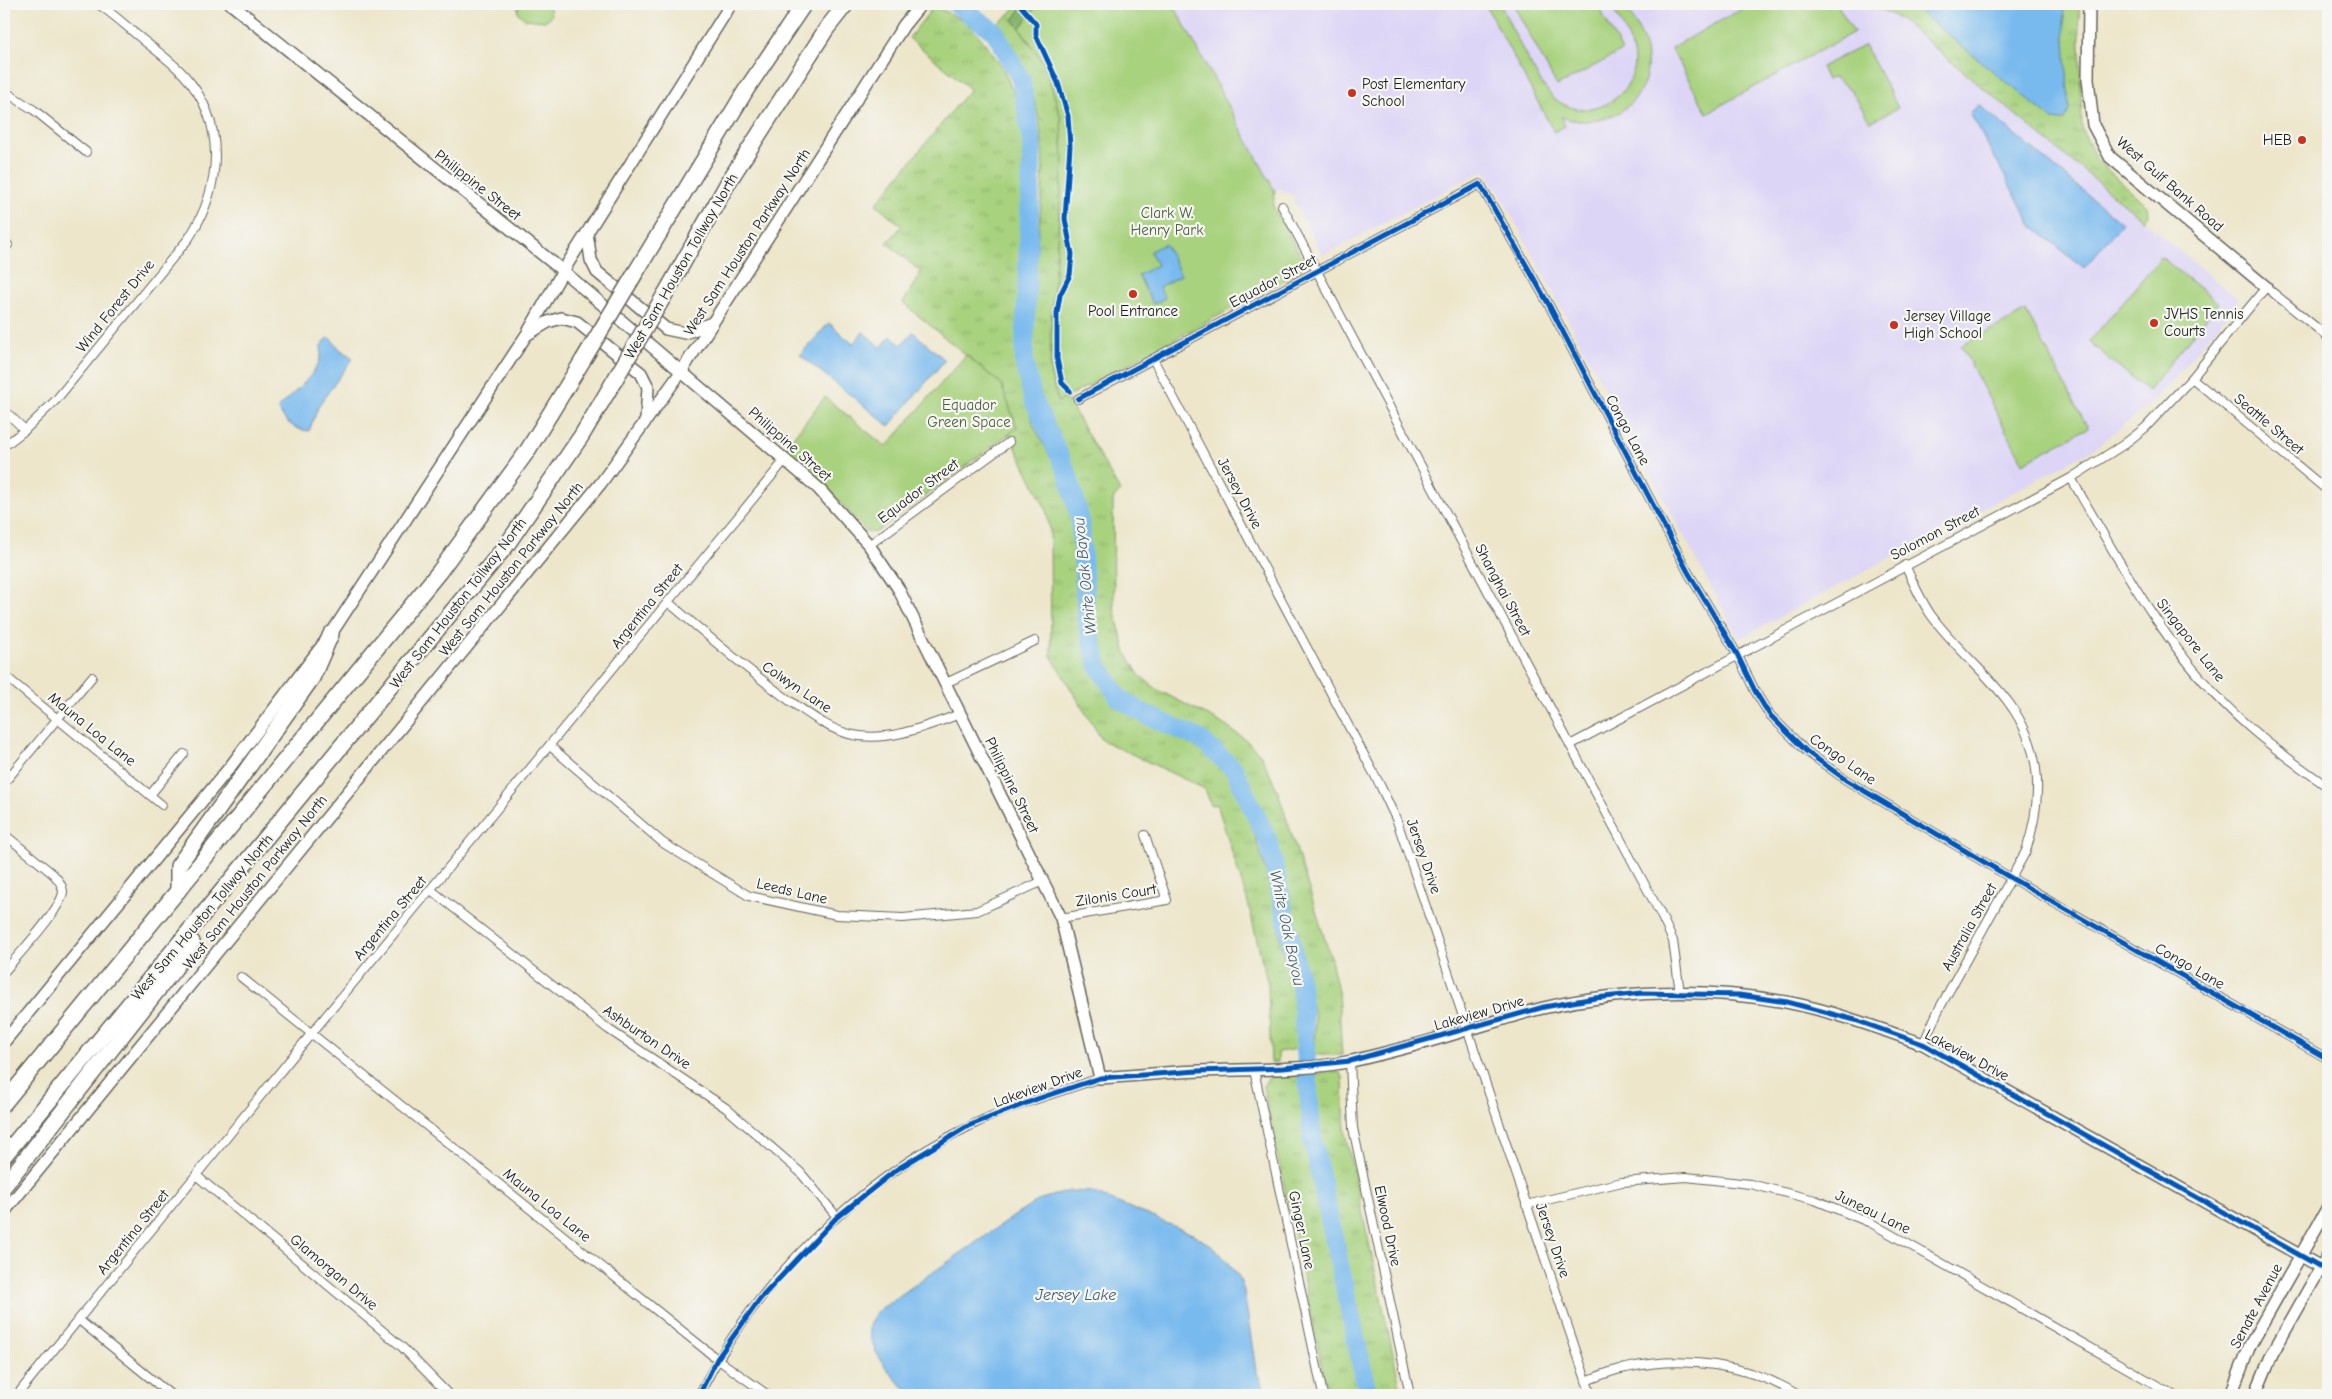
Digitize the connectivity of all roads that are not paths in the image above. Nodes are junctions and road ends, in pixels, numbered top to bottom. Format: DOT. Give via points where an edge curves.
graph roads {
  1 [pos="98,4"];
  2 [pos="231,4"];
  3 [pos="730,4"];
  4 [pos="804,4"];
  5 [pos="846,4"];
  6 [pos="920,4"];
  7 [pos="2089,4"];
  8 [pos="4,91"];
  9 [pos="86,152"];
  10 [pos="1480,184"];
  11 [pos="1282,206"];
  12 [pos="587,233"];
  13 [pos="563,271"];
  14 [pos="1317,272"];
  15 [pos="2266,287"];
  16 [pos="712,323"];
  17 [pos="527,334"];
  18 [pos="2328,338"];
  19 [pos="1153,359"];
  20 [pos="681,372"];
  21 [pos="2192,378"];
  22 [pos="1078,399"];
  23 [pos="4,410"];
  24 [pos="646,420"];
  25 [pos="25,430"];
  26 [pos="1009,442"];
  27 [pos="4,446"];
  28 [pos="785,460"];
  29 [pos="2071,478"];
  30 [pos="2328,491"];
  31 [pos="869,545"];
  32 [pos="1904,565"];
  33 [pos="668,602"];
  34 [pos="331,634"];
  35 [pos="1035,641"];
  36 [pos="1737,654"];
  37 [pos="4,675"];
  38 [pos="92,677"];
  39 [pos="946,683"];
  40 [pos="960,714"];
  41 [pos="57,718"];
  42 [pos="1570,745"];
  43 [pos="550,746"];
  44 [pos="184,754"];
  45 [pos="4,783"];
  46 [pos="2328,787"];
  47 [pos="150,795"];
  48 [pos="162,805"];
  49 [pos="4,834"];
  50 [pos="1145,834"];
  51 [pos="240,870"];
  52 [pos="2011,878"];
  53 [pos="1043,882"];
  54 [pos="431,890"];
  55 [pos="178,891"];
  56 [pos="1061,918"];
  57 [pos="4,972"];
  58 [pos="241,977"];
  59 [pos="1680,993"];
  60 [pos="1466,1030"];
  61 [pos="311,1034"];
  62 [pos="4,1042"];
  63 [pos="1923,1044"];
  64 [pos="2328,1059"];
  65 [pos="1350,1061"];
  66 [pos="1254,1070"];
  67 [pos="1100,1078"];
  68 [pos="4,1103"];
  69 [pos="4,1156"];
  70 [pos="197,1176"];
  71 [pos="4,1186"];
  72 [pos="1526,1205"];
  73 [pos="2328,1207"];
  74 [pos="4,1212"];
  75 [pos="837,1217"];
  76 [pos="2328,1255"];
  77 [pos="2300,1256"];
  78 [pos="2325,1269"];
  79 [pos="78,1320"];
  80 [pos="717,1359"];
  81 [pos="1586,1381"];
  82 [pos="17,1395"];
  83 [pos="171,1395"];
  84 [pos="449,1395"];
  85 [pos="699,1395"];
  86 [pos="768,1395"];
  87 [pos="1323,1395"];
  88 [pos="1410,1395"];
  89 [pos="1590,1395"];
  90 [pos="1798,1395"];
  91 [pos="2174,1395"];
  92 [pos="2230,1395"];
  93 [pos="2255,1395"];
  1 -- 25 [label="street, Wind Forest Drive" via="174,66 192,86 210,121 216,163 208,200 188,238 56,400"];
  2 -- 13 [label="street, Philippine Street"];
  3 -- 12 [label="street"];
  4 -- 55 [label="highway, bridge" via="746,90 526,453 462,544"];
  5 -- 51 [label="highway, West Sam Houston Tollway North, bridge" via="729,182 582,435 506,546"];
  6 -- 16 [label="street, West Sam Houston Parkway North"];
  7 -- 15 [label="street, West Gulf Bank Road" via="2089,89 2093,125 2110,157"];
  8 -- 9 [label="street" via="34,110"];
  10 -- 14 [label="street, Equador Street"];
  10 -- 36 [label="street, Congo Lane" via="1551,308 1688,572"];
  11 -- 14 [label="street, Shanghai Street"];
  12 -- 13 [label="street"];
  12 -- 16 [label="street" via="591,260 597,272 666,329 685,333"];
  13 -- 17 [label="street"];
  13 -- 20 [label="street, Philippine Street"];
  14 -- 19 [label="street, Equador Street"];
  14 -- 42 [label="street, Shanghai Street"];
  15 -- 18 [label="street, West Gulf Bank Road"];
  15 -- 21 [label="street, Solomon Street"];
  16 -- 20 [label="street, West Sam Houston Parkway North"];
  17 -- 24 [label="street" via="561,318 577,322 641,373 648,387"];
  17 -- 34 [label="street"];
  19 -- 22 [label="street, Equador Street"];
  19 -- 60 [label="street, Jersey Drive" via="1389,803"];
  20 -- 24 [label="street, West Sam Houston Parkway North"];
  20 -- 28 [label="street, Philippine Street"];
  21 -- 29 [label="street, Solomon Street" via="2145,428"];
  21 -- 30 [label="street, Seattle Street"];
  23 -- 25 [label="street"];
  24 -- 74 [label="street, West Sam Houston Parkway North" via="593,493"];
  25 -- 27 [label="street, Wind Forest Drive"];
  26 -- 31 [label="street, Equador Street"];
  28 -- 31 [label="street, Philippine Street" via="818,488"];
  28 -- 33 [label="street, Argentina Street"];
  29 -- 32 [label="street, Solomon Street"];
  29 -- 46 [label="street, Singapore Lane" via="2140,596 2178,650 2249,727"];
  31 -- 39 [label="street, Philippine Street" via="898,588"];
  32 -- 36 [label="street, Solomon Street"];
  32 -- 52 [label="street, Australia Street" via="1931,615 2009,703 2030,745 2037,769 2038,802 2026,851"];
  33 -- 40 [label="street, Colwyn Lane" via="753,675 820,722 853,735 884,736 918,730"];
  33 -- 43 [label="street, Argentina Street"];
  34 -- 55 [label="highway" via="312,678 178,866"];
  34 -- 62 [label="street" via="230,767"];
  35 -- 39 [label="street"];
  36 -- 42 [label="street, Solomon Street"];
  36 -- 52 [label="street, Congo Lane" via="1769,714 1806,751 1846,780"];
  37 -- 41 [label="street, Mauna Loa Lane"];
  38 -- 41 [label="street"];
  39 -- 40 [label="street, Philippine Street"];
  40 -- 53 [label="street, Philippine Street"];
  41 -- 45 [label="street"];
  41 -- 47 [label="street, Mauna Loa Lane"];
  42 -- 59 [label="street, Shanghai Street" via="1673,941"];
  43 -- 53 [label="street, Leeds Lane" via="663,843 749,896 837,915 903,918 977,911"];
  43 -- 54 [label="street, Argentina Street"];
  44 -- 47 [label="street"];
  47 -- 48 [label="street, Mauna Loa Lane"];
  49 -- 57 [label="street" via="53,874 62,891 56,909"];
  50 -- 56 [label="street, Zilonis Court" via="1167,900"];
  51 -- 69 [label="highway, West Sam Houston Tollway North"];
  51 -- 71 [label="highway" via="175,968"];
  52 -- 63 [label="street, Australia Street"];
  52 -- 64 [label="street, Congo Lane"];
  53 -- 56 [label="street, Philippine Street"];
  54 -- 61 [label="street, Argentina Street"];
  54 -- 75 [label="street, Ashburton Drive" via="608,1029 726,1108 800,1172"];
  55 -- 68 [label="highway"];
  56 -- 67 [label="street, Philippine Street"];
  58 -- 61 [label="street, Mauna Loa Lane"];
  59 -- 60 [label="street, Lakeview Drive" via="1595,998 1509,1016"];
  59 -- 63 [label="street, Lakeview Drive" via="1739,995 1788,1002 1855,1020"];
  60 -- 65 [label="street, Lakeview Drive"];
  60 -- 72 [label="street, Jersey Drive"];
  61 -- 70 [label="street, Argentina Street"];
  61 -- 80 [label="street, Mauna Loa Lane"];
  63 -- 77 [label="street, Lakeview Drive"];
  65 -- 66 [label="street, Lakeview Drive"];
  65 -- 88 [label="street, Elwood Drive" via="1353,1128"];
  66 -- 67 [label="street, Lakeview Drive"];
  66 -- 87 [label="street, Ginger Lane"];
  67 -- 75 [label="street, Lakeview Drive" via="968,1126 896,1170"];
  70 -- 79 [label="street, Argentina Street"];
  70 -- 84 [label="street, Glamorgan Drive" via="402,1347"];
  72 -- 81 [label="street, Jersey Drive"];
  72 -- 91 [label="street, Juneau Lane" via="1622,1182 1686,1177 1750,1184 1815,1200 1871,1223"];
  73 -- 77 [label="street, Senate Avenue"];
  75 -- 80 [label="street, Lakeview Drive" via="760,1299"];
  76 -- 78 [label="street"];
  77 -- 78 [label="street, Lakeview Drive"];
  77 -- 92 [label="street, Senate Avenue" via="2250,1345"];
  78 -- 93 [label="street" via="2272,1354"];
  79 -- 82 [label="street, Argentina Street"];
  79 -- 83 [label="street"];
  80 -- 85 [label="street, Lakeview Drive"];
  80 -- 86 [label="street, Mauna Loa Lane"];
  81 -- 89 [label="street, Jersey Drive"];
  81 -- 90 [label="street" via="1626,1368 1693,1363 1735,1369"];
}
